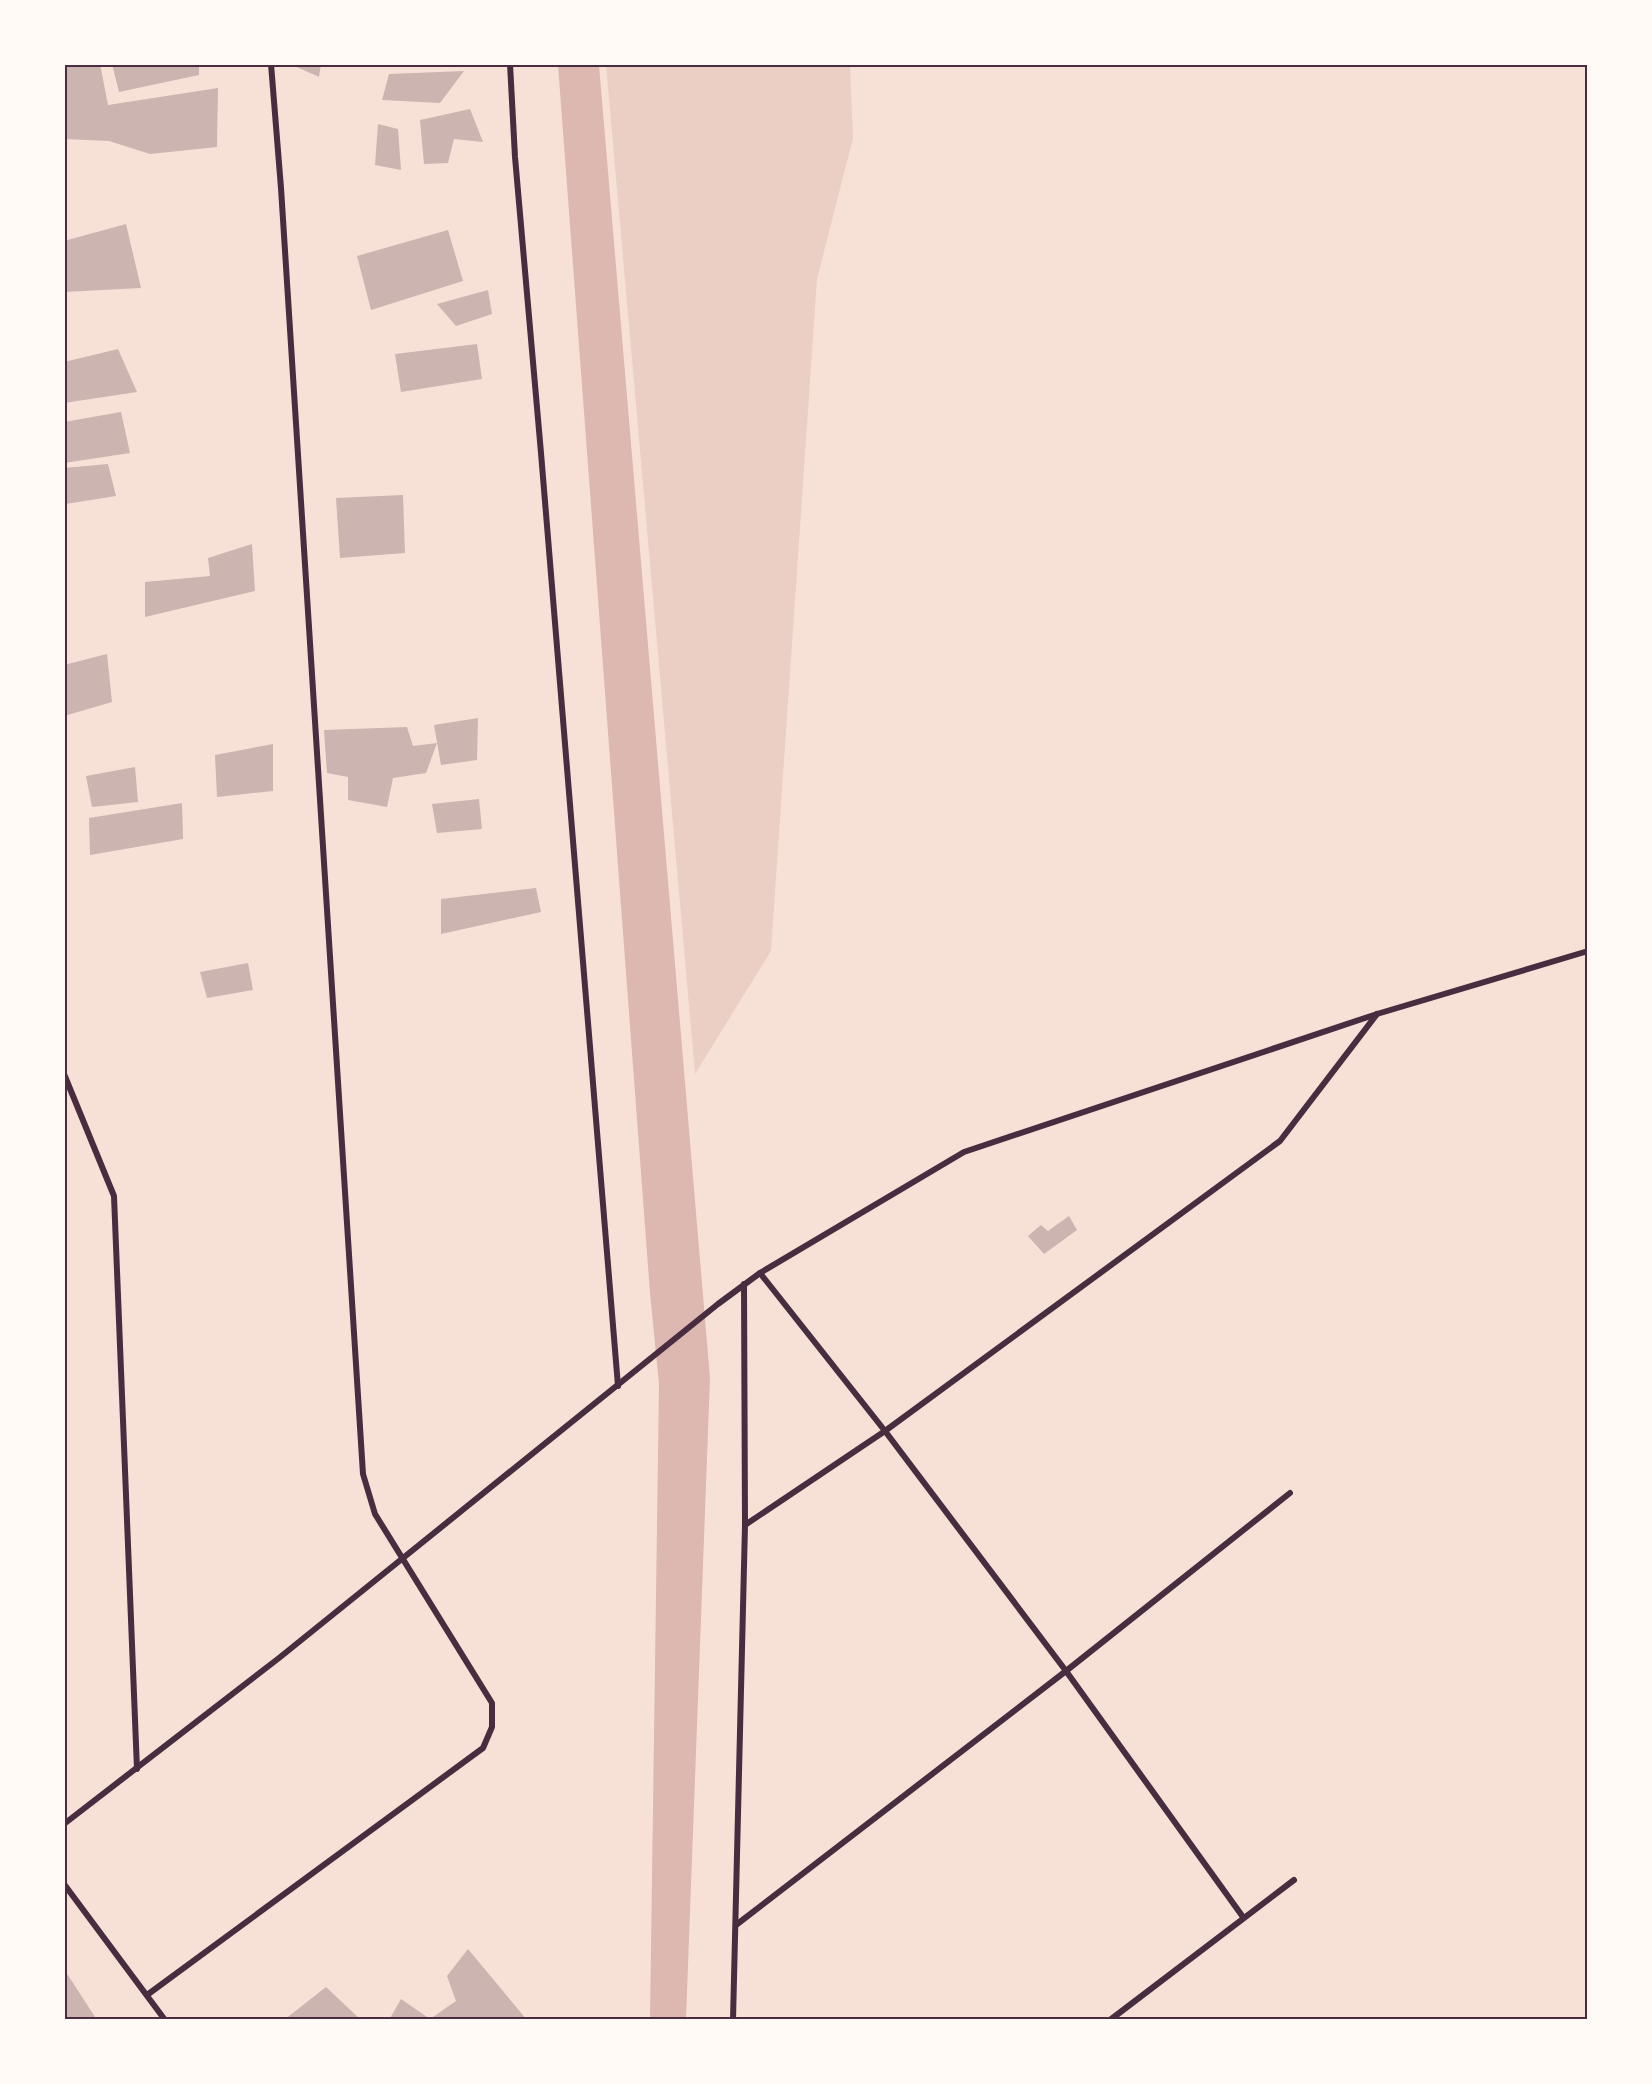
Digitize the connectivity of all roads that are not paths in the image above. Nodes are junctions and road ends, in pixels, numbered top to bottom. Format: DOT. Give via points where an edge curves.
graph roads {
  1 [pos="271,64"];
  2 [pos="510,64"];
  3 [pos="1587,951"];
  4 [pos="1377,1014"];
  5 [pos="64,1074"];
  6 [pos="760,1273"];
  7 [pos="744,1284"];
  8 [pos="618,1386"];
  9 [pos="885,1431"];
  10 [pos="1290,1493"];
  11 [pos="745,1525"];
  12 [pos="403,1558"];
  13 [pos="1066,1671"];
  14 [pos="137,1769"];
  15 [pos="64,1824"];
  16 [pos="1294,1880"];
  17 [pos="64,1884"];
  18 [pos="1243,1917"];
  19 [pos="736,1925"];
  20 [pos="147,1995"];
  21 [pos="165,2019"];
  22 [pos="733,2019"];
  23 [pos="1110,2019"];
  1 -- 12 [label="street" via="363,1474 375,1514"];
  2 -- 8 [label="street"];
  3 -- 4 [label="street"];
  4 -- 6 [label="street" via="964,1152"];
  4 -- 9 [label="street" via="1280,1141"];
  5 -- 14 [label="street" via="114,1196"];
  6 -- 7 [label="street"];
  6 -- 9 [label="street"];
  7 -- 8 [label="street"];
  7 -- 11 [label="street"];
  8 -- 12 [label="street"];
  9 -- 11 [label="street"];
  9 -- 13 [label="street"];
  10 -- 13 [label="street"];
  11 -- 19 [label="street"];
  12 -- 14 [label="street"];
  12 -- 20 [label="street" via="492,1703 492,1727 483,1748"];
  13 -- 18 [label="street"];
  13 -- 19 [label="street"];
  14 -- 15 [label="street"];
  16 -- 18 [label="street"];
  17 -- 20 [label="street"];
  18 -- 23 [label="street"];
  19 -- 22 [label="street"];
  20 -- 21 [label="street"];
}
